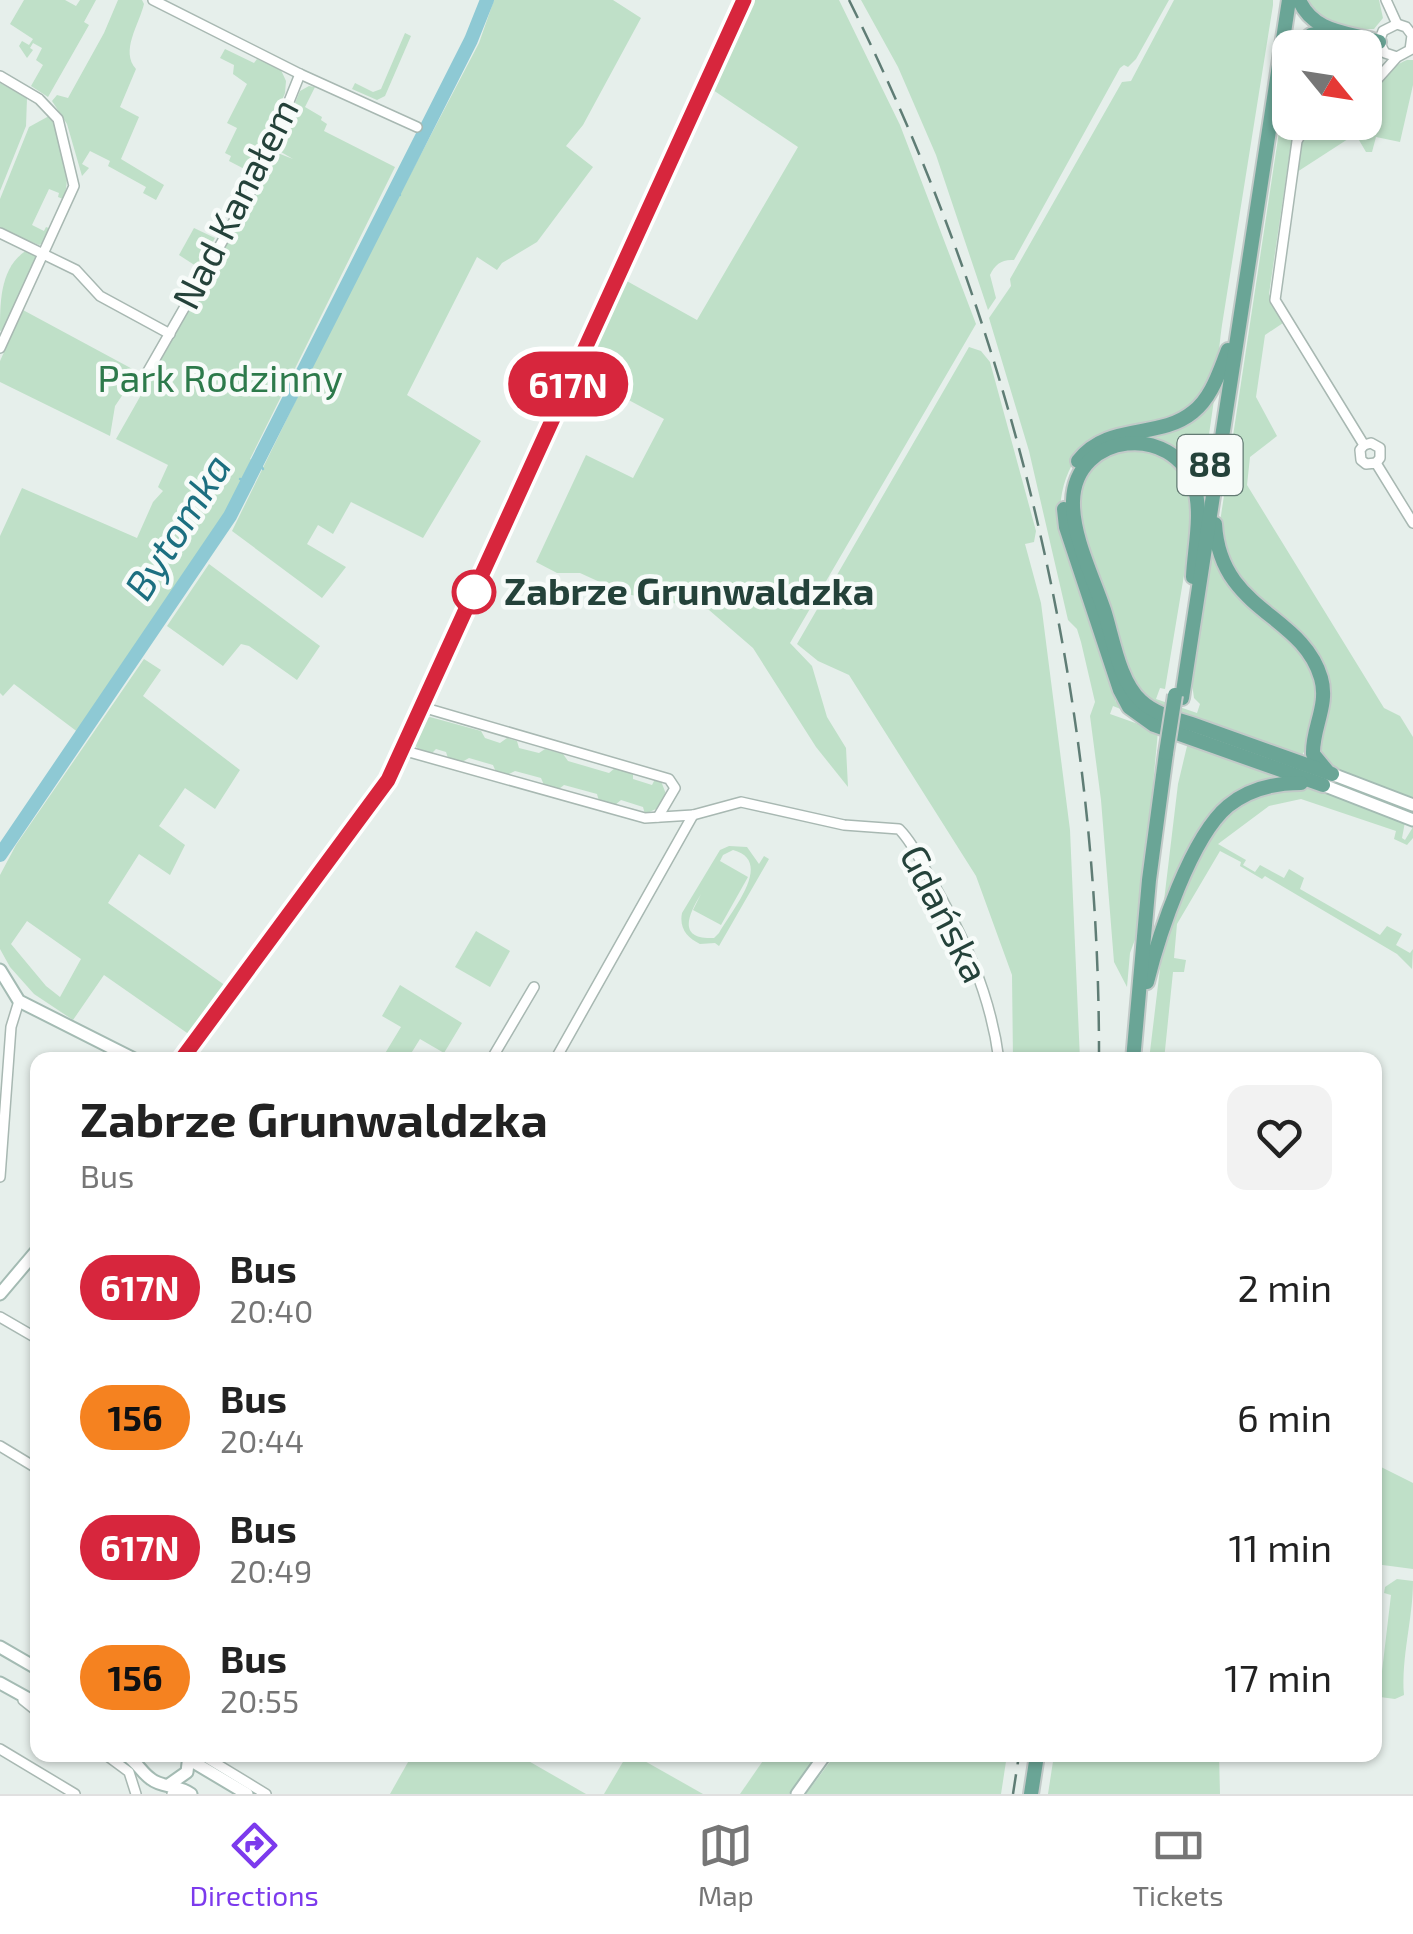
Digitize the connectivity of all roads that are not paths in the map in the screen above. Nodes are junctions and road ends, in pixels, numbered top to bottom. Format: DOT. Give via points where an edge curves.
graph roads {
  1 [pos="153,0"];
  2 [pos="744,0"];
  3 [pos="1280,0"];
  4 [pos="1288,0"];
  5 [pos="1299,0"];
  6 [pos="1386,1"];
  7 [pos="1284,30"];
  8 [pos="1330,30"];
  9 [pos="1382,35"];
  10 [pos="1386,35"];
  11 [pos="1397,57"];
  12 [pos="1382,60"];
  13 [pos="300,74"];
  14 [pos="1382,75"];
  15 [pos="0,76"];
  16 [pos="1272,113"];
  17 [pos="417,126"];
  18 [pos="1297,140"];
  19 [pos="0,232"];
  20 [pos="44,252"];
  21 [pos="170,334"];
  22 [pos="2,343"];
  23 [pos="1228,350"];
  24 [pos="146,373"];
  25 [pos="1364,444"];
  26 [pos="1376,464"];
  27 [pos="1217,479"];
  28 [pos="1413,523"];
  29 [pos="1193,580"];
  30 [pos="1179,696"];
  31 [pos="422,707"];
  32 [pos="1313,744"];
  33 [pos="402,750"];
  34 [pos="1170,754"];
  35 [pos="1298,762"];
  36 [pos="1272,768"];
  37 [pos="1327,780"];
  38 [pos="1413,805"];
  39 [pos="693,815"];
  40 [pos="658,817"];
  41 [pos="1413,817"];
  42 [pos="0,970"];
  43 [pos="1148,982"];
  44 [pos="534,987"];
  45 [pos="19,1001"];
  46 [pos="120,1052"];
  47 [pos="187,1052"];
  48 [pos="496,1052"];
  49 [pos="559,1052"];
  50 [pos="997,1052"];
  51 [pos="1137,1052"];
  52 [pos="1137,1052"];
  53 [pos="0,1177"];
  54 [pos="30,1258"];
  55 [pos="0,1294"];
  56 [pos="0,1316"];
  57 [pos="30,1333"];
  58 [pos="0,1446"];
  59 [pos="30,1463"];
  60 [pos="0,1647"];
  61 [pos="30,1664"];
  62 [pos="5,1686"];
  63 [pos="30,1700"];
  64 [pos="30,1706"];
  65 [pos="0,1750"];
  66 [pos="115,1762"];
  67 [pos="134,1762"];
  68 [pos="142,1762"];
  69 [pos="188,1762"];
  70 [pos="194,1762"];
  71 [pos="213,1762"];
  72 [pos="820,1762"];
  73 [pos="1036,1762"];
  74 [pos="1044,1762"];
  75 [pos="143,1769"];
  76 [pos="172,1791"];
  77 [pos="75,1794"];
  78 [pos="138,1794"];
  79 [pos="151,1794"];
  80 [pos="191,1794"];
  81 [pos="247,1794"];
  82 [pos="266,1794"];
  83 [pos="797,1794"];
  84 [pos="1031,1794"];
  85 [pos="1039,1794"];
  1 -- 13 [label="street, Nad Kanałem"];
  2 -- 31 [label="street"];
  3 -- 23 [label="main road, 88"];
  4 -- 7 [label="main road, 88"];
  5 -- 8 [label="main road"];
  6 -- 10 [label="street"];
  9 -- 10 [label="main road"];
  10 -- 11 [label="street"];
  10 -- 11 [label="street" via="1406,27 1413,39 1408,53"];
  10 -- 12 [label="street"];
  11 -- 14 [label="street"];
  13 -- 17 [label="street, Nad Kanałem"];
  13 -- 21 [label="street, Nad Kanałem" via="258,179"];
  15 -- 20 [label="street" via="40,99 63,129 74,186"];
  16 -- 27 [label="main road, 88"];
  18 -- 25 [label="street" via="1275,300"];
  19 -- 20 [label="street, Nad Kanałem"];
  20 -- 21 [label="street, Nad Kanałem" via="82,274 100,296"];
  20 -- 22 [label="street"];
  21 -- 24 [label="street, Nad Kanałem"];
  23 -- 29 [label="main road, 88"];
  23 -- 36 [label="main road" via="1194,412 1110,436 1083,454 1069,475 1064,512 1130,707 1154,725"];
  25 -- 26 [label="street" via="1361,460"];
  25 -- 26 [label="street" via="1380,448"];
  26 -- 28 [label="street"];
  27 -- 30 [label="main road, 88"];
  27 -- 32 [label="main road" via="1215,527 1227,572 1317,666 1324,696"];
  29 -- 30 [label="main road, 88"];
  29 -- 35 [label="main road" via="1197,498 1179,460 1132,441 1092,459 1078,478 1073,513 1132,692 1158,712"];
  30 -- 34 [label="main road, 88"];
  31 -- 33 [label="street"];
  31 -- 40 [label="street" via="669,779 675,788"];
  32 -- 35 [label="main road"];
  32 -- 37 [label="main road"];
  33 -- 40 [label="street"];
  33 -- 47 [label="street" via="372,806"];
  34 -- 43 [label="main road, 88"];
  34 -- 51 [label="main road, 88" via="1149,880"];
  35 -- 36 [label="main road"];
  35 -- 37 [label="main road"];
  36 -- 37 [label="main road"];
  37 -- 38 [label="street"];
  37 -- 41 [label="street"];
  37 -- 43 [label="main road" via="1269,785 1222,812 1164,919"];
  39 -- 40 [label="street"];
  39 -- 49 [label="street"];
  39 -- 50 [label="street, Gdańska" via="740,802 844,825 899,829 974,960"];
  42 -- 45 [label="street"];
  43 -- 52 [label="main road, 88"];
  44 -- 48 [label="street"];
  45 -- 46 [label="street"];
  45 -- 53 [label="street" via="11,1027"];
  54 -- 55 [label="street"];
  56 -- 57 [label="street"];
  58 -- 59 [label="street"];
  60 -- 61 [label="street"];
  62 -- 63 [label="street"];
  62 -- 64 [label="street"];
  65 -- 77 [label="street"];
  66 -- 78 [label="street"];
  67 -- 75 [label="street"];
  68 -- 75 [label="street"];
  69 -- 76 [label="street"];
  70 -- 81 [label="street"];
  71 -- 82 [label="street"];
  72 -- 83 [label="street"];
  73 -- 84 [label="main road"];
  74 -- 85 [label="main road"];
  75 -- 76 [label="street"];
  75 -- 78 [label="street"];
  76 -- 79 [label="street"];
  76 -- 80 [label="street"];
}
